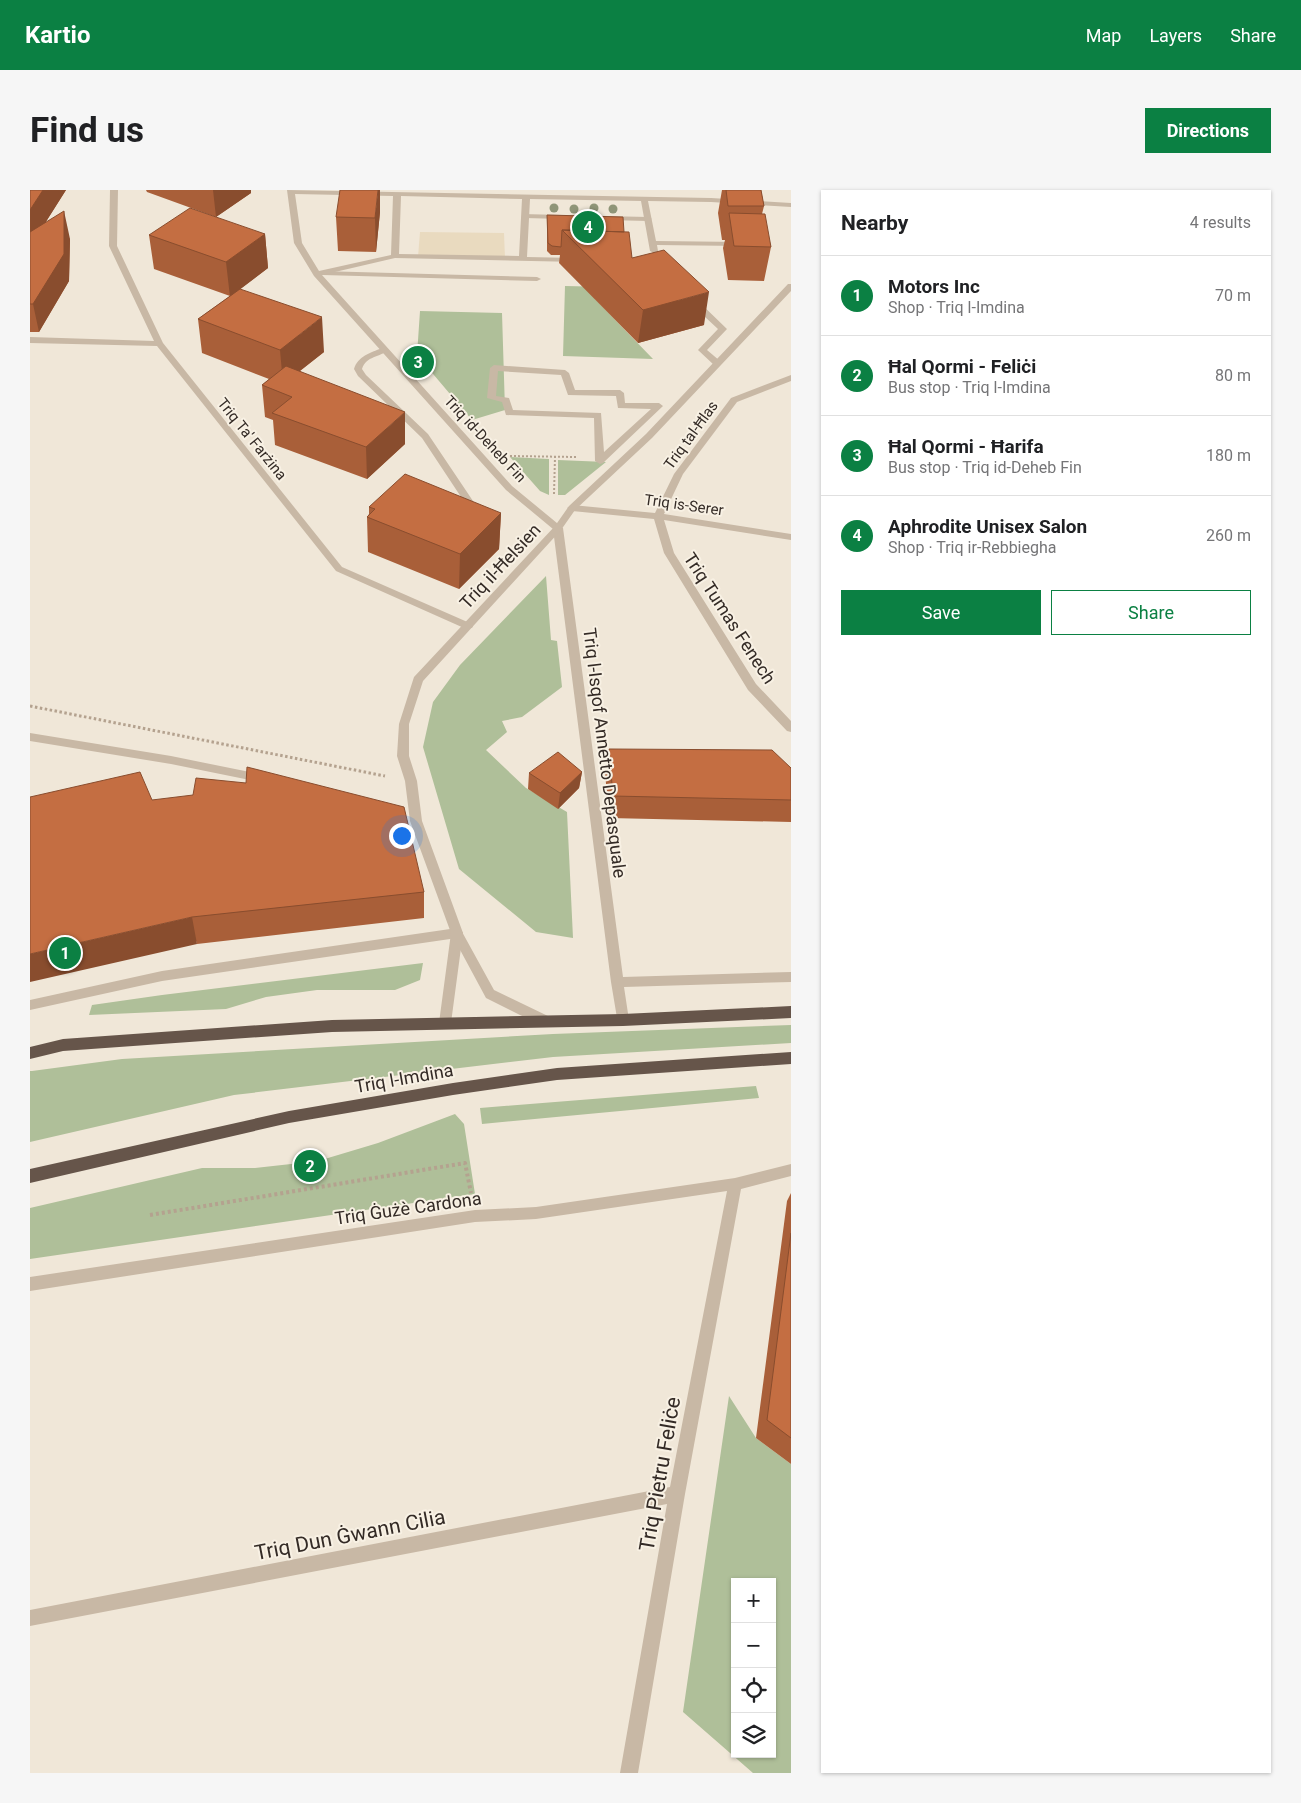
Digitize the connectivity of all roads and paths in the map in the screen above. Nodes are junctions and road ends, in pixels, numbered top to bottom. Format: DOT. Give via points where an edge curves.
graph roads {
  1 [pos="114,190"];
  2 [pos="726,190"];
  3 [pos="291,191"];
  4 [pos="477,193"];
  5 [pos="397,194"];
  6 [pos="526,197"];
  7 [pos="644,198"];
  8 [pos="728,201"];
  9 [pos="791,205"];
  10 [pos="525,216"];
  11 [pos="572,217"];
  12 [pos="601,218"];
  13 [pos="648,219"];
  14 [pos="653,243"];
  15 [pos="749,244"];
  16 [pos="396,256"];
  17 [pos="522,259"];
  18 [pos="589,260"];
  19 [pos="655,261"];
  20 [pos="320,274"];
  21 [pos="537,279"];
  22 [pos="791,286"];
  23 [pos="684,292"];
  24 [pos="30,340"];
  25 [pos="159,344"];
  26 [pos="385,350"];
  27 [pos="717,363"];
  28 [pos="791,378"];
  29 [pos="632,432"];
  30 [pos="649,436"];
  31 [pos="505,455"];
  32 [pos="555,457"];
  33 [pos="600,458"];
  34 [pos="554,497"];
  35 [pos="468,502"];
  36 [pos="572,508"];
  37 [pos="658,516"];
  38 [pos="558,528"];
  39 [pos="791,537"];
  40 [pos="468,626"];
  41 [pos="30,706"];
  42 [pos="791,728"];
  43 [pos="30,737"];
  44 [pos="271,781"];
  45 [pos="411,781"];
  46 [pos="456,933"];
  47 [pos="791,977"];
  48 [pos="618,982"];
  49 [pos="30,1005"];
  50 [pos="791,1012"];
  51 [pos="623,1020"];
  52 [pos="545,1021"];
  53 [pos="445,1023"];
  54 [pos="30,1053"];
  55 [pos="791,1058"];
  56 [pos="791,1170"];
  57 [pos="30,1176"];
  58 [pos="736,1184"];
  59 [pos="150,1215"];
  60 [pos="475,1216"];
  61 [pos="30,1284"];
  62 [pos="677,1494"];
  63 [pos="30,1618"];
  64 [pos="629,1773"];
  1 -- 25 [label="street, Triq Ta' Farżina" via="113,246"];
  2 -- 8 [label="street"];
  3 -- 5 [label="street"];
  3 -- 20 [label="street, Triq id-Deheb Fin" via="298,243"];
  4 -- 5 [label="street"];
  4 -- 6 [label="street"];
  5 -- 16 [label="street"];
  6 -- 7 [label="street"];
  6 -- 10 [label="street"];
  7 -- 8 [label="street"];
  7 -- 13 [label="street"];
  8 -- 9 [label="street"];
  10 -- 11 [label="street"];
  10 -- 17 [label="street"];
  12 -- 13 [label="street"];
  13 -- 14 [label="street"];
  14 -- 15 [label="street"];
  14 -- 19 [label="street"];
  16 -- 17 [label="street"];
  16 -- 20 [label="street"];
  17 -- 18 [label="street"];
  20 -- 21 [label="street"];
  20 -- 26 [label="street, Triq id-Deheb Fin"];
  22 -- 27 [label="street, Triq il-Ħelsien"];
  23 -- 27 [label="street" via="723,329 702,350"];
  24 -- 25 [label="street"];
  25 -- 40 [label="street, Triq Ta' Farżina" via="339,569"];
  26 -- 35 [label="street" via="367,357 358,369 425,436"];
  26 -- 38 [label="street, Triq id-Deheb Fin" via="509,488"];
  27 -- 30 [label="street, Triq il-Ħelsien"];
  28 -- 37 [label="street, Triq tal-Ħlas" via="734,400 678,474"];
  29 -- 30 [label="street"];
  29 -- 33 [label="street" via="600,461"];
  29 -- 33 [label="street" via="659,406 621,406 620,393 571,393 565,373 494,368 491,398 506,400 510,413 598,415"];
  30 -- 36 [label="street, Triq il-Ħelsien"];
  31 -- 32 [label="path"];
  32 -- 33 [label="path"];
  32 -- 34 [label="path"];
  36 -- 37 [label="street, Triq is-Serer"];
  36 -- 38 [label="street, Triq il-Ħelsien"];
  37 -- 39 [label="street, Triq is-Serer"];
  37 -- 42 [label="street, Triq Tumas Fenech" via="669,553 752,686"];
  38 -- 40 [label="street, Triq il-Ħelsien"];
  38 -- 48 [label="street, Triq l-Isqof Annetto Depasquale"];
  40 -- 45 [label="street, Triq il-Ħelsien" via="418,680 404,724 404,756"];
  41 -- 45 [label="path"];
  43 -- 44 [label="street" via="189,763"];
  45 -- 46 [label="street, Triq il-Ħelsien" via="411,819"];
  46 -- 49 [label="street" via="162,976"];
  46 -- 52 [label="street, Triq il-Ħelsien" via="490,994"];
  46 -- 53 [label="street, Triq il-Ħelsien"];
  47 -- 48 [label="street"];
  48 -- 51 [label="street, Triq l-Isqof Annetto Depasquale"];
  50 -- 51 [label="highway"];
  51 -- 52 [label="highway"];
  52 -- 53 [label="highway"];
  53 -- 54 [label="highway" via="332,1026 73,1044"];
  55 -- 57 [label="highway, Triq l-Imdina" via="557,1074 453,1089 289,1117"];
  56 -- 58 [label="street, Triq Ġużè Cardona"];
  58 -- 60 [label="street, Triq Ġużè Cardona" via="536,1213"];
  58 -- 62 [label="street, Triq Pietru Feliċe"];
  59 -- 60 [label="path" via="465,1164"];
  60 -- 61 [label="street, Triq Ġużè Cardona"];
  62 -- 63 [label="street, Triq Dun Ġwann Cilia"];
  62 -- 64 [label="street, Triq Pietru Feliċe"];
}
